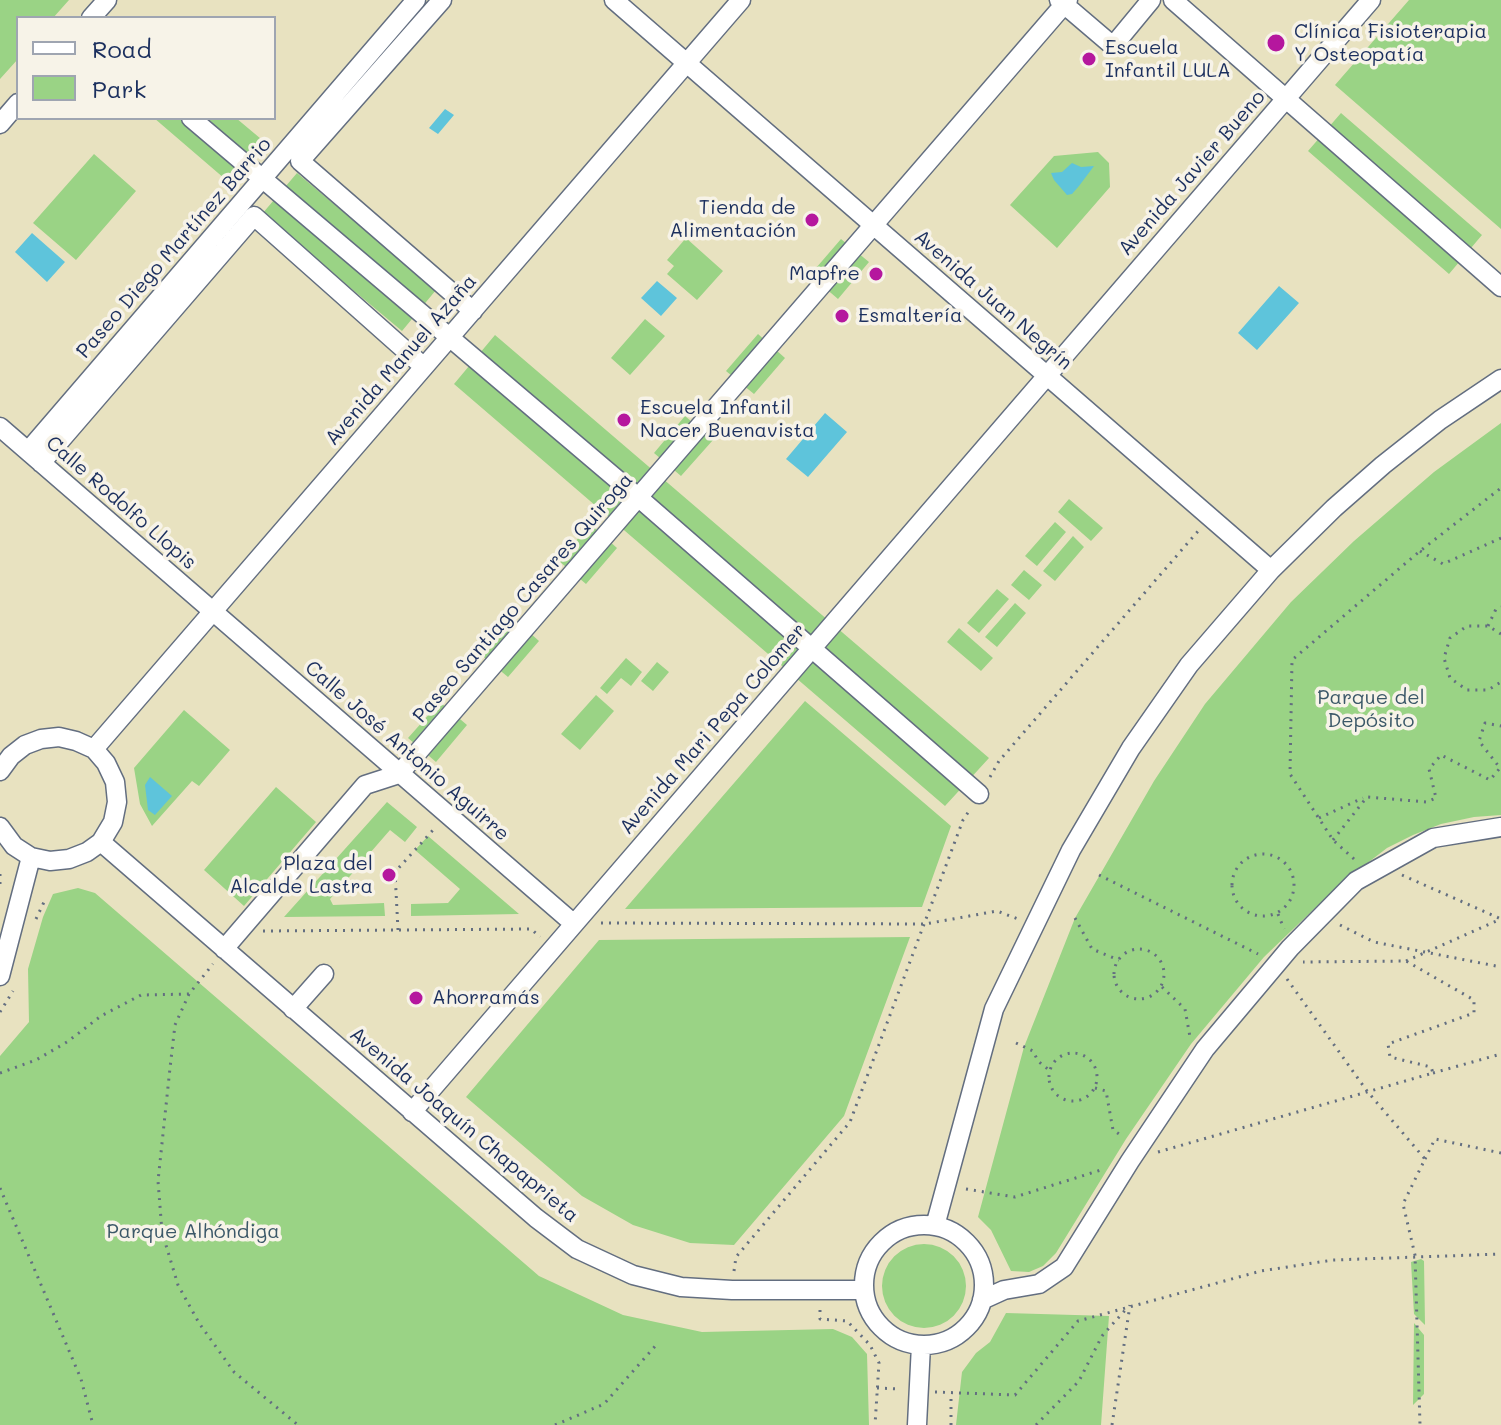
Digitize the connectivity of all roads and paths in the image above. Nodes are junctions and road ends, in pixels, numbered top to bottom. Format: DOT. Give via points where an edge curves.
graph roads {
  1 [pos="107,0"];
  2 [pos="416,0"];
  3 [pos="442,0"];
  4 [pos="614,0"];
  5 [pos="741,0"];
  6 [pos="1151,0"];
  7 [pos="1173,0"];
  8 [pos="1371,0"];
  9 [pos="1064,1"];
  10 [pos="93,16"];
  11 [pos="687,63"];
  12 [pos="1286,98"];
  13 [pos="16,105"];
  14 [pos="193,120"];
  15 [pos="0,124"];
  16 [pos="262,179"];
  17 [pos="874,225"];
  18 [pos="1501,287"];
  19 [pos="473,311"];
  20 [pos="449,338"];
  21 [pos="424,367"];
  22 [pos="1047,375"];
  23 [pos="1501,379"];
  24 [pos="0,427"];
  25 [pos="35,457"];
  26 [pos="1501,488"];
  27 [pos="639,498"];
  28 [pos="1210,517"];
  29 [pos="1501,538"];
  30 [pos="1420,551"];
  31 [pos="1271,570"];
  32 [pos="1501,607"];
  33 [pos="212,613"];
  34 [pos="1488,626"];
  35 [pos="1501,634"];
  36 [pos="811,650"];
  37 [pos="1501,682"];
  38 [pos="1501,726"];
  39 [pos="94,749"];
  40 [pos="4,758"];
  41 [pos="399,774"];
  42 [pos="979,794"];
  43 [pos="1367,797"];
  44 [pos="447,815"];
  45 [pos="1318,818"];
  46 [pos="0,827"];
  47 [pos="1501,827"];
  48 [pos="1333,840"];
  49 [pos="101,842"];
  50 [pos="31,857"];
  51 [pos="1376,870"];
  52 [pos="0,874"];
  53 [pos="1099,875"];
  54 [pos="0,886"];
  55 [pos="1282,911"];
  56 [pos="1323,915"];
  57 [pos="1075,918"];
  58 [pos="1501,919"];
  59 [pos="573,923"];
  60 [pos="925,924"];
  61 [pos="1033,925"];
  62 [pos="398,930"];
  63 [pos="239,931"];
  64 [pos="552,948"];
  65 [pos="224,949"];
  66 [pos="1428,952"];
  67 [pos="1119,960"];
  68 [pos="1406,961"];
  69 [pos="1278,964"];
  70 [pos="1501,967"];
  71 [pos="324,974"];
  72 [pos="0,976"];
  73 [pos="1160,985"];
  74 [pos="189,994"];
  75 [pos="293,1009"];
  76 [pos="1016,1043"];
  77 [pos="1501,1054"];
  78 [pos="1194,1064"];
  79 [pos="1049,1070"];
  80 [pos="0,1073"];
  81 [pos="1433,1073"];
  82 [pos="1095,1088"];
  83 [pos="1367,1091"];
  84 [pos="412,1112"];
  85 [pos="1159,1152"];
  86 [pos="1501,1153"];
  87 [pos="1134,1154"];
  88 [pos="1425,1159"];
  89 [pos="946,1185"];
  90 [pos="0,1188"];
  91 [pos="935,1226"];
  92 [pos="1501,1254"];
  93 [pos="1415,1255"];
  94 [pos="732,1290"];
  95 [pos="820,1290"];
  96 [pos="864,1290"];
  97 [pos="982,1300"];
  98 [pos="1130,1305"];
  99 [pos="658,1343"];
  100 [pos="921,1345"];
  101 [pos="951,1393"];
  102 [pos="962,1394"];
  103 [pos="93,1425"];
  104 [pos="298,1425"];
  105 [pos="555,1425"];
  106 [pos="875,1425"];
  107 [pos="917,1425"];
  108 [pos="951,1425"];
  109 [pos="1036,1425"];
  110 [pos="1112,1425"];
  111 [pos="1420,1425"];
  1 -- 10 [label="street"];
  2 -- 16 [label="street, Paseo Diego Martínez Barrio"];
  3 -- 19 [label="street" via="300,161"];
  4 -- 11 [label="street, Avenida Juan Negrín"];
  5 -- 11 [label="street, Avenida Manuel Azaña"];
  6 -- 9 [label="street" via="1113,46"];
  7 -- 12 [label="street"];
  8 -- 12 [label="street, Avenida Javier Bueno"];
  9 -- 17 [label="street, Paseo Santiago Casares Quiroga"];
  11 -- 17 [label="street, Avenida Juan Negrín"];
  11 -- 19 [label="street, Avenida Manuel Azaña"];
  12 -- 18 [label="street"];
  12 -- 22 [label="street, Avenida Javier Bueno"];
  13 -- 15 [label="street"];
  14 -- 16 [label="street"];
  16 -- 20 [label="street"];
  16 -- 25 [label="street, Paseo Diego Martínez Barrio"];
  17 -- 22 [label="street, Avenida Juan Negrín"];
  17 -- 27 [label="street, Paseo Santiago Casares Quiroga"];
  19 -- 20 [label="street, Avenida Manuel Azaña"];
  20 -- 21 [label="street, Avenida Manuel Azaña"];
  20 -- 27 [label="street"];
  21 -- 25 [label="street" via="254,216"];
  21 -- 33 [label="street, Avenida Manuel Azaña"];
  22 -- 28 [label="street, Avenida Juan Negrín"];
  22 -- 36 [label="street, Avenida Mari Pepa Colomer"];
  23 -- 31 [label="street" via="1383,465"];
  24 -- 25 [label="street, Calle Rodolfo Llopis"];
  25 -- 33 [label="street, Calle Rodolfo Llopis"];
  26 -- 30 [label="path"];
  27 -- 36 [label="street"];
  27 -- 41 [label="street, Paseo Santiago Casares Quiroga"];
  28 -- 31 [label="street, Avenida Juan Negrín"];
  28 -- 42 [label="path" via="999,761"];
  29 -- 30 [label="path" via="1443,564"];
  30 -- 45 [label="path" via="1292,660 1290,774"];
  31 -- 61 [label="street" via="1189,665 1131,748"];
  32 -- 34 [label="path"];
  33 -- 39 [label="street, Avenida Manuel Azaña"];
  33 -- 41 [label="street, Calle José Antonio Aguirre"];
  34 -- 35 [label="path"];
  34 -- 37 [label="path" via="1467,626 1450,638 1446,668 1450,678 1467,690 1488,690"];
  36 -- 42 [label="street"];
  36 -- 59 [label="street, Avenida Mari Pepa Colomer"];
  38 -- 43 [label="path" via="1485,723 1479,741 1500,768 1490,780 1441,755 1429,769 1436,798 1427,802"];
  39 -- 40 [label="street" via="59,737 25,745"];
  39 -- 49 [label="street" via="115,782 117,802"];
  41 -- 44 [label="street, Calle José Antonio Aguirre"];
  41 -- 63 [label="street, Paseo Santiago Casares Quiroga" via="365,785"];
  42 -- 60 [label="path" via="963,820"];
  43 -- 45 [label="path"];
  43 -- 48 [label="path"];
  44 -- 59 [label="street, Calle José Antonio Aguirre"];
  44 -- 62 [label="path" via="395,872"];
  45 -- 48 [label="path"];
  46 -- 50 [label="street"];
  47 -- 51 [label="street" via="1433,838"];
  48 -- 51 [label="path"];
  49 -- 50 [label="street" via="69,859"];
  49 -- 65 [label="street, Avenida Joaquín Chapaprieta"];
  50 -- 72 [label="street"];
  51 -- 56 [label="street" via="1356,881"];
  51 -- 58 [label="path"];
  52 -- 54 [label="path"];
  53 -- 69 [label="path"];
  55 -- 55 [label="path" via="1295,885 1289,867 1273,855 1245,860 1233,876 1238,904 1263,917"];
  56 -- 66 [label="path" via="1374,942"];
  56 -- 69 [label="street"];
  57 -- 67 [label="path" via="1092,949"];
  58 -- 66 [label="path"];
  59 -- 60 [label="path"];
  59 -- 64 [label="street, Avenida Mari Pepa Colomer"];
  60 -- 61 [label="path" via="997,911"];
  60 -- 94 [label="path" via="850,1122 736,1257"];
  61 -- 89 [label="street" via="994,1009"];
  62 -- 63 [label="path"];
  62 -- 64 [label="path" via="531,929"];
  63 -- 65 [label="street, Paseo Santiago Casares Quiroga"];
  64 -- 84 [label="street, Avenida Mari Pepa Colomer"];
  65 -- 74 [label="path"];
  65 -- 75 [label="street, Avenida Joaquín Chapaprieta"];
  66 -- 68 [label="path"];
  66 -- 70 [label="path"];
  67 -- 73 [label="path" via="1139,950 1153,954 1164,974"];
  67 -- 73 [label="path" via="1115,982 1124,994 1146,998"];
  68 -- 69 [label="path"];
  68 -- 81 [label="path" via="1474,1000 1474,1013 1388,1044 1390,1057 1431,1067"];
  69 -- 78 [label="street"];
  69 -- 83 [label="path"];
  71 -- 75 [label="street"];
  73 -- 78 [label="path" via="1185,1009"];
  74 -- 80 [label="path" via="141,995 36,1060"];
  74 -- 104 [label="path" via="175,1025 170,1068 158,1181 162,1232 178,1285 199,1323 234,1372"];
  75 -- 84 [label="street, Avenida Joaquín Chapaprieta"];
  76 -- 79 [label="path" via="1033,1051"];
  77 -- 81 [label="path"];
  78 -- 87 [label="street"];
  79 -- 82 [label="path" via="1053,1092 1065,1101 1080,1101"];
  79 -- 82 [label="path" via="1058,1057 1081,1054 1097,1070"];
  81 -- 83 [label="path"];
  82 -- 87 [label="path" via="1106,1091 1113,1130"];
  83 -- 85 [label="path"];
  83 -- 88 [label="path"];
  84 -- 94 [label="street, Avenida Joaquín Chapaprieta" via="577,1249 633,1275 681,1287"];
  86 -- 88 [label="path" via="1435,1139"];
  87 -- 89 [label="path" via="1015,1197"];
  87 -- 97 [label="street" via="1064,1267 1039,1284"];
  88 -- 93 [label="path" via="1403,1204"];
  89 -- 91 [label="street"];
  90 -- 103 [label="path" via="81,1379"];
  91 -- 96 [label="street" via="917,1225 884,1240 865,1272"];
  91 -- 97 [label="street" via="954,1233 980,1263"];
  92 -- 93 [label="path"];
  93 -- 98 [label="path" via="1261,1271"];
  93 -- 111 [label="path"];
  94 -- 95 [label="street, Avenida Joaquín Chapaprieta"];
  95 -- 96 [label="street, Avenida Joaquín Chapaprieta"];
  95 -- 106 [label="path" via="820,1319 847,1321 879,1363"];
  96 -- 100 [label="street" via="867,1307 888,1334"];
  97 -- 100 [label="street" via="973,1320 958,1334"];
  98 -- 102 [label="path" via="1078,1321 1015,1395"];
  98 -- 109 [label="path" via="1102,1336 1079,1381"];
  98 -- 110 [label="path"];
  99 -- 105 [label="path" via="604,1404"];
  100 -- 107 [label="street"];
  101 -- 108 [label="path"];
}
